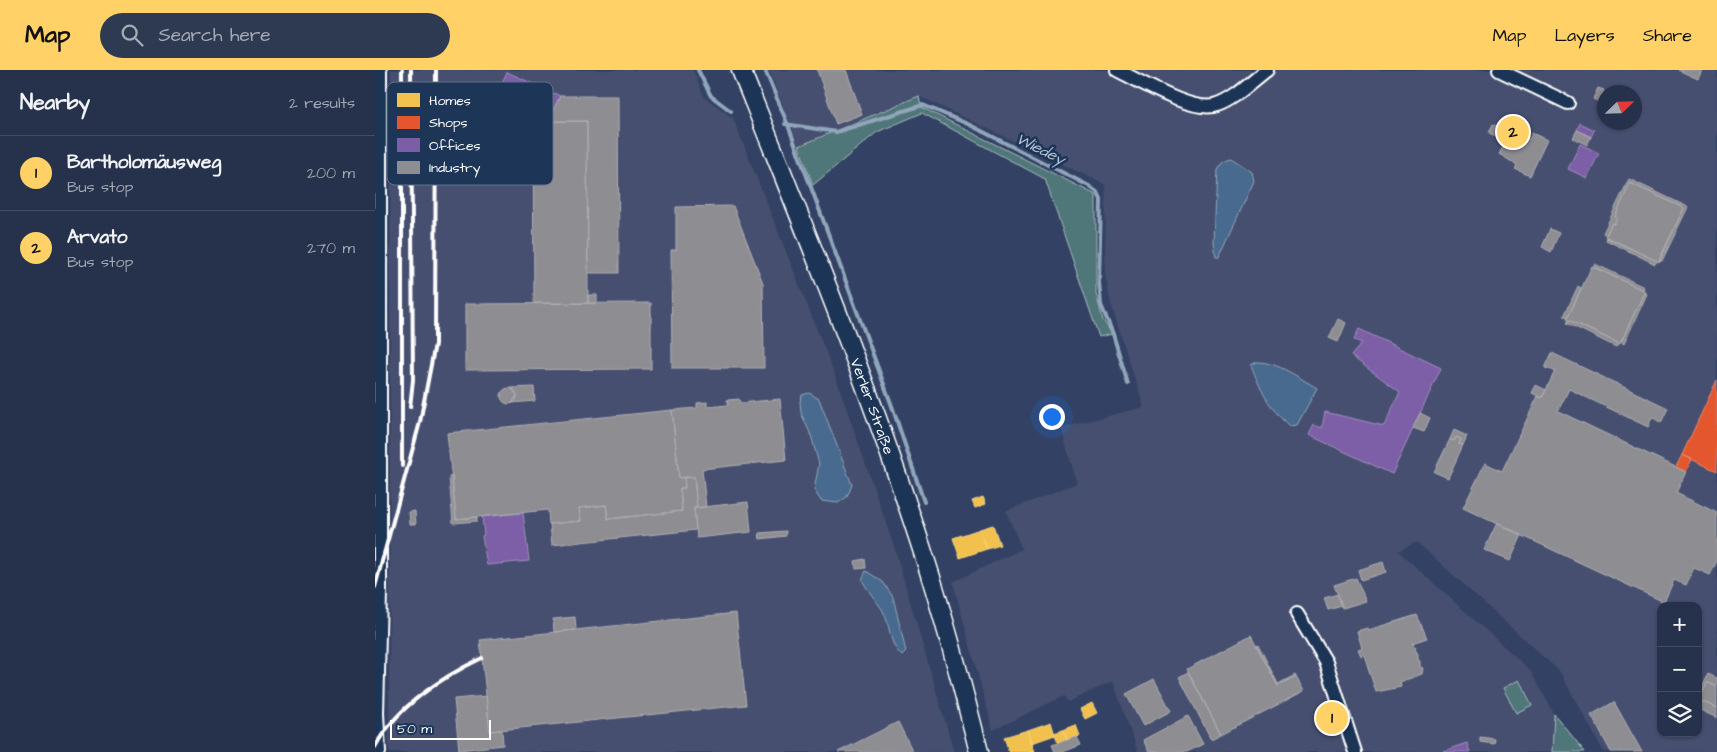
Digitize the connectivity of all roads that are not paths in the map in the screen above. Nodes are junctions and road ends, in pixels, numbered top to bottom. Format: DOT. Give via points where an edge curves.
graph roads {
  1 [pos="380,70"];
  2 [pos="741,70"];
  3 [pos="1117,70"];
  4 [pos="1267,70"];
  5 [pos="1499,70"];
  6 [pos="1568,103"];
  7 [pos="1297,614"];
  8 [pos="379,752"];
  9 [pos="979,752"];
  10 [pos="1355,752"];
  1 -- 8 [label="street"];
  2 -- 9 [label="main road, Verler Straße" via="853,356 910,515 953,652"];
  3 -- 4 [label="street" via="1206,108 1228,99"];
  5 -- 6 [label="street"];
  7 -- 10 [label="street" via="1327,662"];
}
